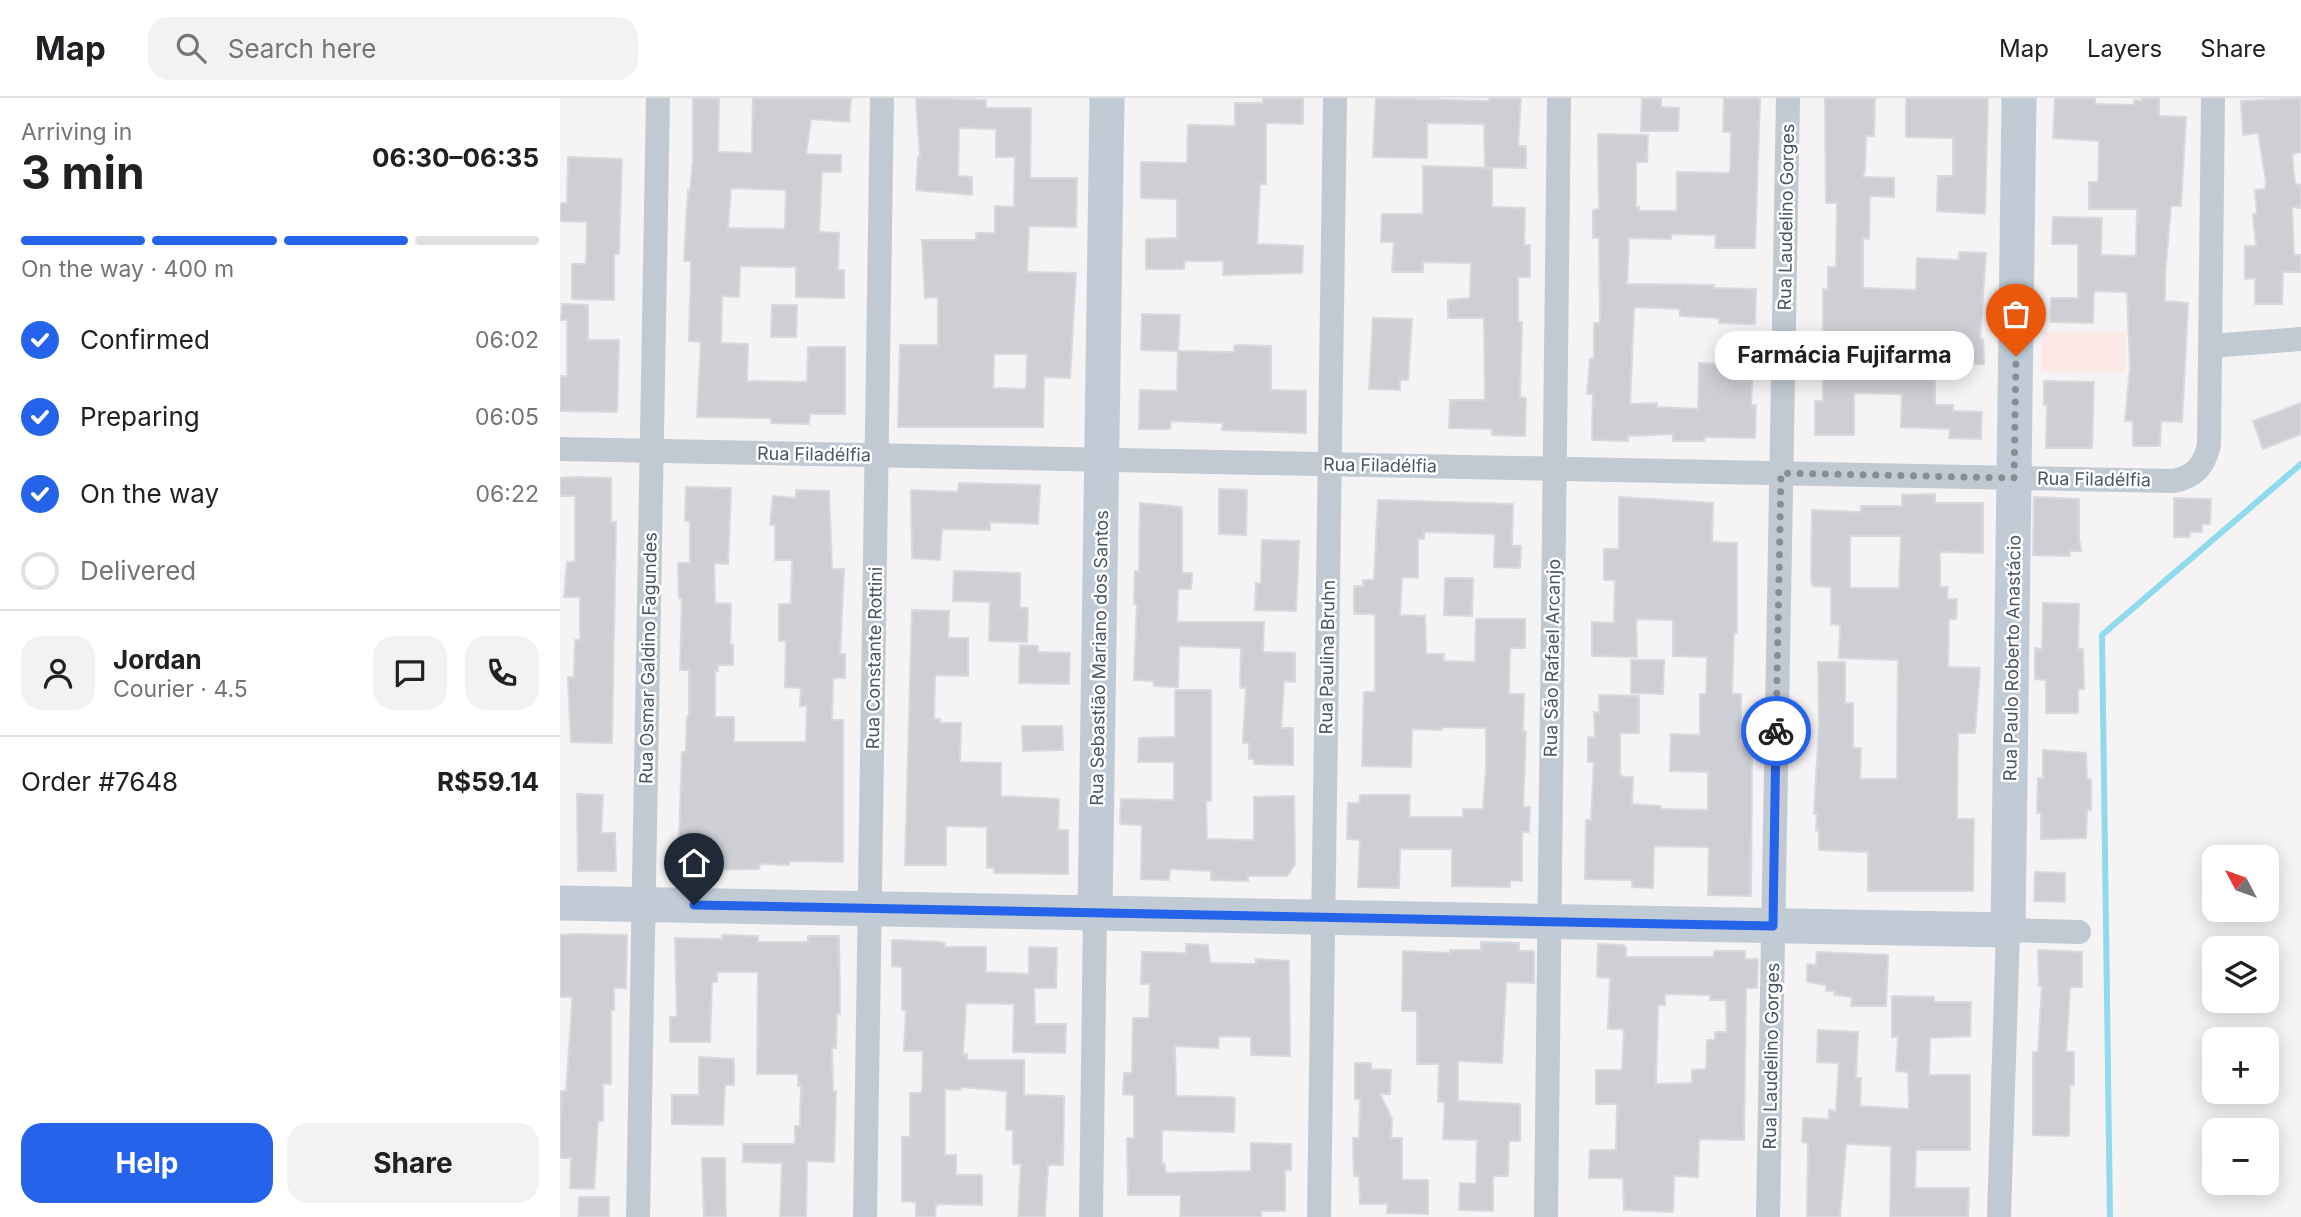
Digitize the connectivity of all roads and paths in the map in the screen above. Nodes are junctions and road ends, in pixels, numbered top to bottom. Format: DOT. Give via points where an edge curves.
graph roads {
  1 [pos="658,98"];
  2 [pos="882,98"];
  3 [pos="1107,98"];
  4 [pos="1335,98"];
  5 [pos="1559,98"];
  6 [pos="1788,98"];
  7 [pos="2019,98"];
  8 [pos="2213,98"];
  9 [pos="2301,339"];
  10 [pos="2211,346"];
  11 [pos="560,449"];
  12 [pos="652,451"];
  13 [pos="877,455"];
  14 [pos="1102,460"];
  15 [pos="1330,464"];
  16 [pos="1555,469"];
  17 [pos="1781,473"];
  18 [pos="2014,478"];
  19 [pos="560,903"];
  20 [pos="644,904"];
  21 [pos="870,909"];
  22 [pos="1096,913"];
  23 [pos="1324,917"];
  24 [pos="1549,922"];
  25 [pos="1773,926"];
  26 [pos="2008,930"];
  27 [pos="2079,932"];
  28 [pos="638,1217"];
  29 [pos="865,1217"];
  30 [pos="1091,1217"];
  31 [pos="1319,1217"];
  32 [pos="1546,1217"];
  33 [pos="1768,1217"];
  34 [pos="1999,1217"];
  1 -- 12 [label="street, Rua Osmar Galdino Fagundes"];
  2 -- 13 [label="street, Rua Constante Rottini"];
  3 -- 14 [label="street, Rua Sebastião Mariano dos Santos"];
  4 -- 15 [label="street, Rua Paulina Bruhn"];
  5 -- 16 [label="street, Rua São Rafael Arcanjo"];
  6 -- 17 [label="street, Rua Laudelino Gorges"];
  7 -- 18 [label="street, Rua Paulo Roberto Anastácio"];
  8 -- 10 [label="street"];
  9 -- 10 [label="street"];
  10 -- 18 [label="street, Rua Filadélfia" via="2209,445 2199,471 2173,481"];
  11 -- 12 [label="street, Rua Filadélfia"];
  12 -- 13 [label="street, Rua Filadélfia"];
  12 -- 20 [label="street, Rua Osmar Galdino Fagundes"];
  13 -- 14 [label="street, Rua Filadélfia"];
  13 -- 21 [label="street, Rua Constante Rottini"];
  14 -- 15 [label="street, Rua Filadélfia"];
  14 -- 22 [label="street, Rua Sebastião Mariano dos Santos"];
  15 -- 16 [label="street, Rua Filadélfia"];
  15 -- 23 [label="street, Rua Paulina Bruhn"];
  16 -- 17 [label="street, Rua Filadélfia"];
  16 -- 24 [label="street, Rua São Rafael Arcanjo"];
  17 -- 18 [label="street, Rua Filadélfia"];
  17 -- 25 [label="street, Rua Laudelino Gorges"];
  18 -- 26 [label="street, Rua Paulo Roberto Anastácio"];
  19 -- 20 [label="street"];
  20 -- 21 [label="street"];
  20 -- 28 [label="street, Rua Osmar Galdino Fagundes"];
  21 -- 22 [label="street"];
  21 -- 29 [label="street, Rua Constante Rottini"];
  22 -- 23 [label="street"];
  22 -- 30 [label="street, Rua Sebastião Mariano dos Santos"];
  23 -- 24 [label="street"];
  23 -- 31 [label="street, Rua Paulina Bruhn"];
  24 -- 25 [label="street"];
  24 -- 32 [label="street, Rua São Rafael Arcanjo"];
  25 -- 26 [label="street"];
  25 -- 33 [label="street, Rua Laudelino Gorges"];
  26 -- 27 [label="street"];
  26 -- 34 [label="street, Rua Paulo Roberto Anastácio"];
}
